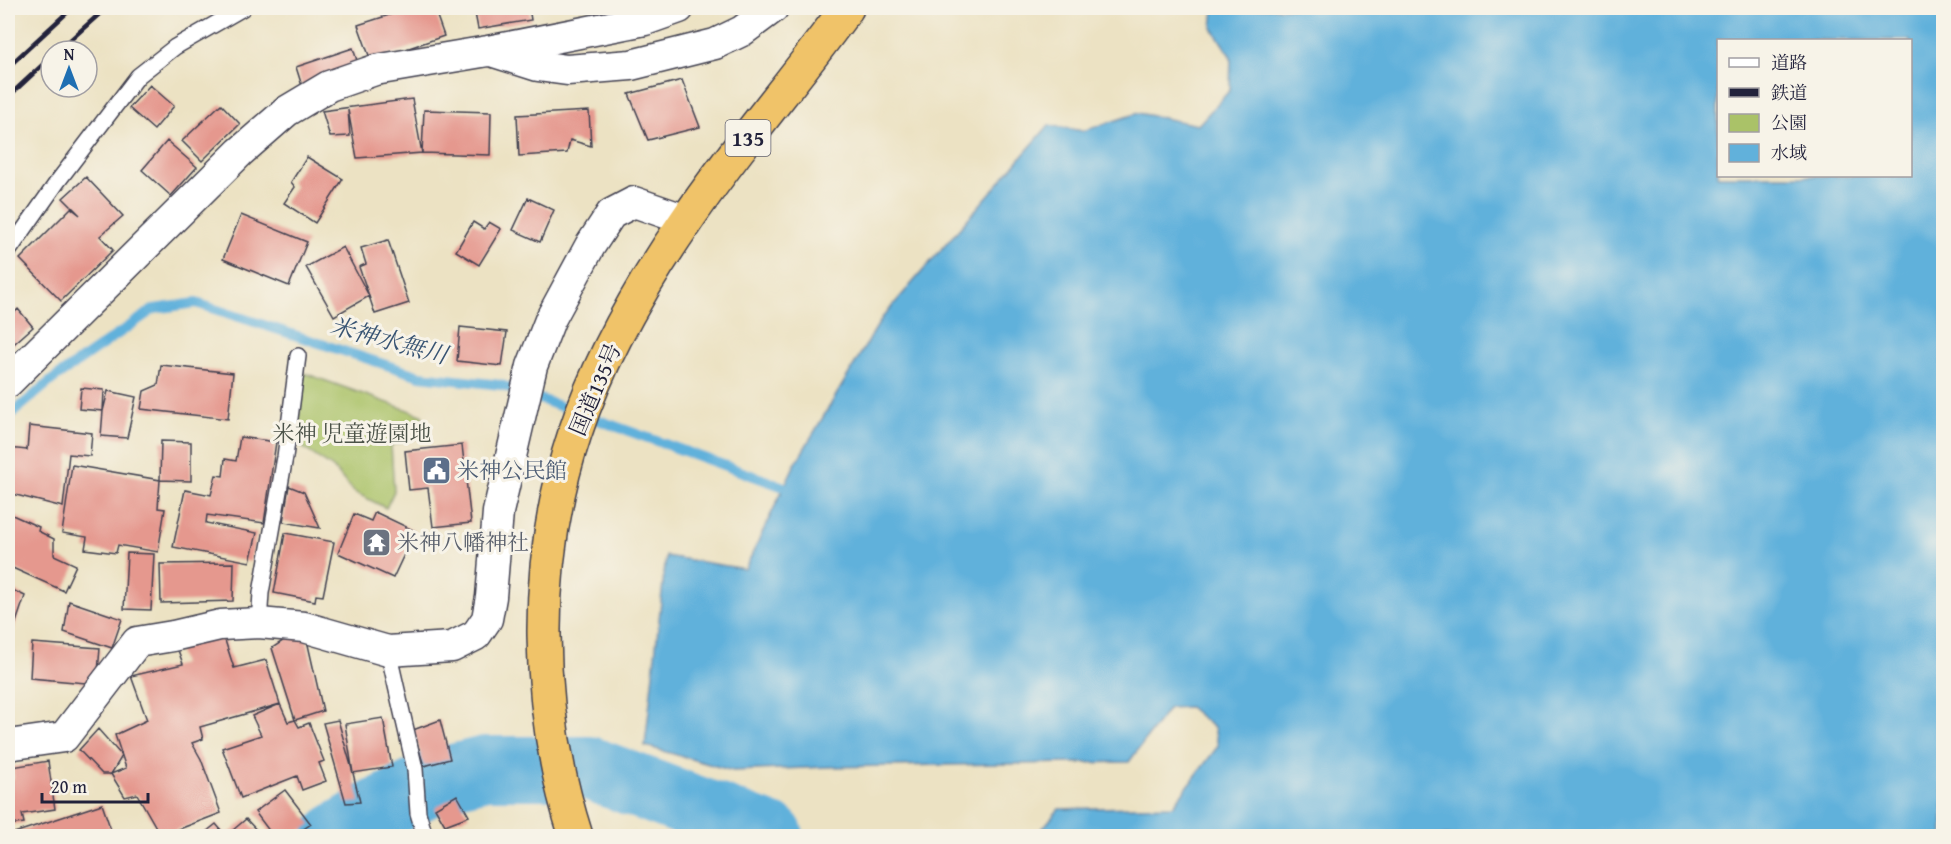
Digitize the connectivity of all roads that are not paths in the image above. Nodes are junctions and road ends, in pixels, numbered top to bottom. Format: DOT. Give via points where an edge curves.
graph roads {
  1 [pos="243,8"];
  2 [pos="679,8"];
  3 [pos="773,8"];
  4 [pos="847,8"];
  5 [pos="488,51"];
  6 [pos="686,220"];
  7 [pos="8,252"];
  8 [pos="298,356"];
  9 [pos="8,382"];
  10 [pos="259,624"];
  11 [pos="388,651"];
  12 [pos="8,745"];
  13 [pos="572,823"];
  14 [pos="425,837"];
  1 -- 7 [label="lane" via="175,47 138,76"];
  2 -- 5 [label="street" via="645,20"];
  3 -- 5 [label="street" via="742,31 715,44 631,65 567,70"];
  4 -- 6 [label="highway, 国道135号 / 135"];
  5 -- 9 [label="street" via="375,70 329,86 287,111 240,152"];
  6 -- 11 [label="street" via="634,202 611,214 550,320 532,366 498,512 487,619 476,635 452,647"];
  6 -- 13 [label="highway, 国道135号 / 135" via="617,335 586,401 557,505 548,565 545,661 556,765"];
  8 -- 10 [label="lane"];
  10 -- 11 [label="street" via="304,627"];
  10 -- 12 [label="street" via="220,625 137,642 64,737"];
  11 -- 14 [label="lane" via="415,769 418,813"];
}
